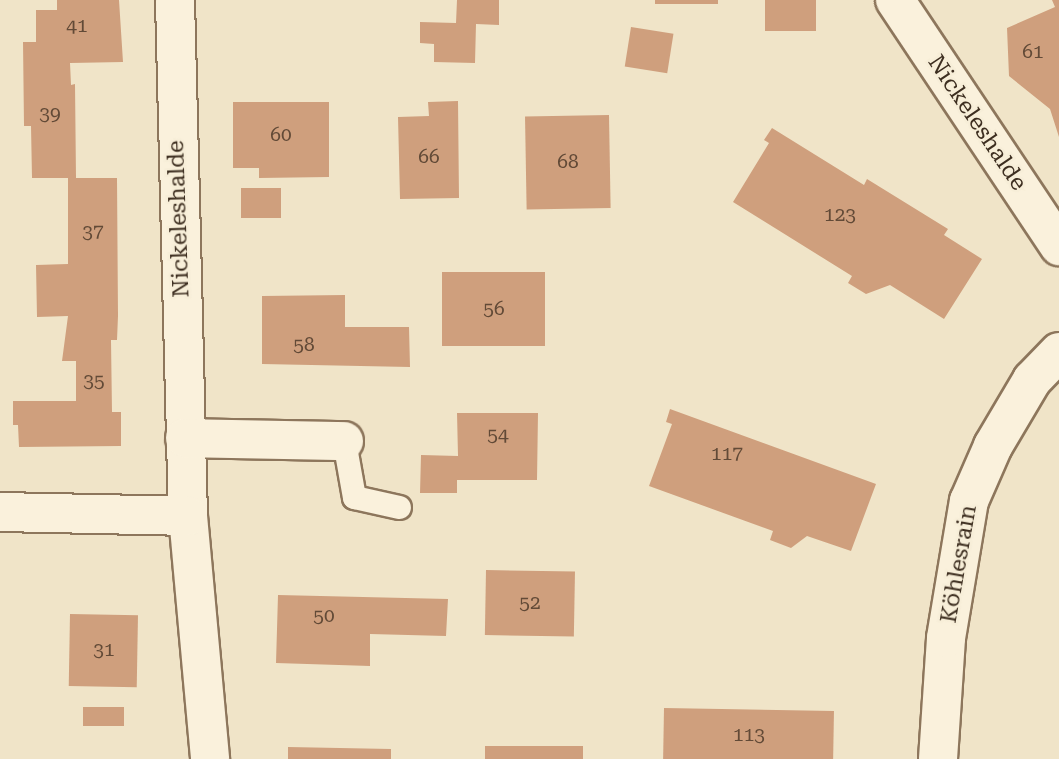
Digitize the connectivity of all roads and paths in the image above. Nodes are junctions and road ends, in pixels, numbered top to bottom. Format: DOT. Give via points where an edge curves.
graph roads {
  1 [pos="175,0"];
  2 [pos="895,0"];
  3 [pos="1059,246"];
  4 [pos="1059,352"];
  5 [pos="185,438"];
  6 [pos="344,441"];
  7 [pos="399,507"];
  8 [pos="0,512"];
  9 [pos="188,516"];
  10 [pos="209,759"];
  11 [pos="938,759"];
  1 -- 5 [label="street, Nickeleshalde"];
  2 -- 3 [label="street, Nickeleshalde"];
  4 -- 11 [label="street, Köhlesrain" via="1026,391 993,446 969,501 946,638"];
  5 -- 6 [label="street"];
  5 -- 9 [label="street, Nickeleshalde"];
  6 -- 7 [label="lane" via="354,497"];
  8 -- 9 [label="street"];
  9 -- 10 [label="street, Nickeleshalde"];
}
